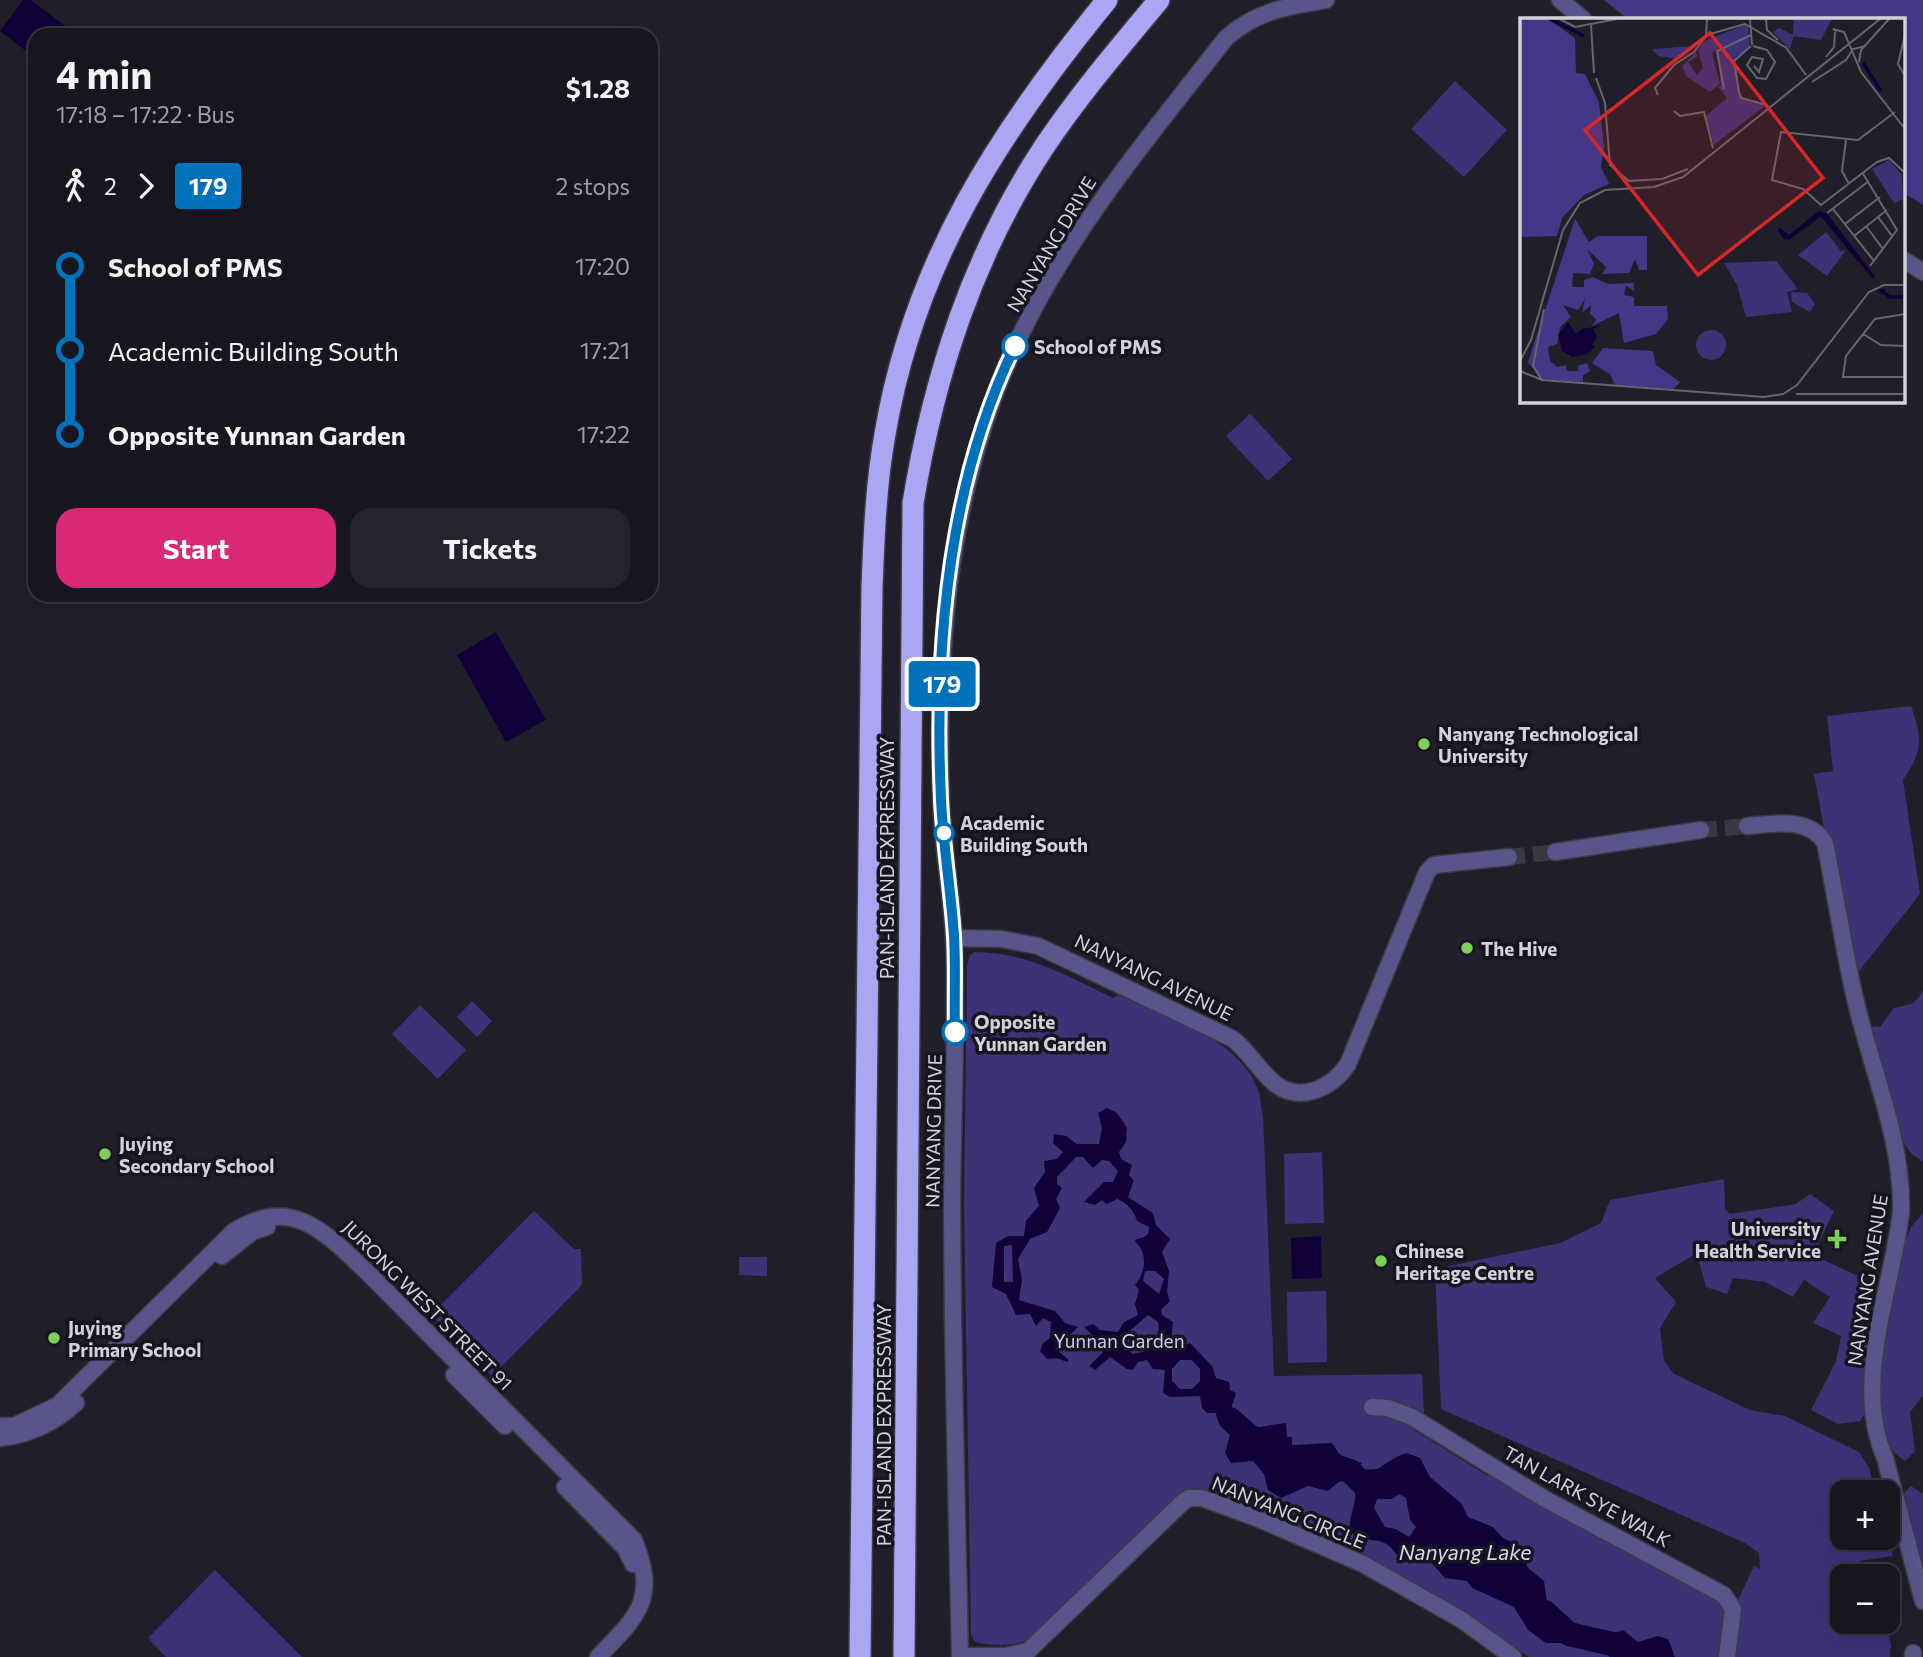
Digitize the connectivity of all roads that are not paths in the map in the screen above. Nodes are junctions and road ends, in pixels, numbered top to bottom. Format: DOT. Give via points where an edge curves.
graph roads {
  1 [pos="1107,0"];
  2 [pos="1158,0"];
  3 [pos="1326,0"];
  4 [pos="1560,0"];
  5 [pos="1582,18"];
  6 [pos="1906,261"];
  7 [pos="1923,272"];
  8 [pos="1747,826"];
  9 [pos="1701,830"];
  10 [pos="1555,852"];
  11 [pos="1509,857"];
  12 [pos="954,938"];
  13 [pos="1372,1407"];
  14 [pos="0,1426"];
  15 [pos="0,1438"];
  16 [pos="1923,1601"];
  17 [pos="1006,1656"];
  18 [pos="584,1657"];
  19 [pos="598,1657"];
  20 [pos="861,1657"];
  21 [pos="904,1657"];
  22 [pos="960,1657"];
  23 [pos="1513,1657"];
  24 [pos="1727,1657"];
  1 -- 20 [label="highway, PAN-ISLAND EXPRESSWAY" via="1037,87 987,162 927,284 885,432 876,494 866,900"];
  2 -- 21 [label="highway, PAN-ISLAND EXPRESSWAY" via="1044,148 980,263 933,396 913,503"];
  3 -- 12 [label="street, NANYANG DRIVE" via="1276,8 1240,25 1226,38 1107,191 1041,294 992,401 960,511 945,608 941,797"];
  4 -- 5 [label="street"];
  6 -- 7 [label="street"];
  8 -- 16 [label="street, NANYANG AVENUE" via="1800,825 1820,835 1825,843 1854,995 1896,1150 1901,1212 1872,1402 1877,1439"];
  9 -- 10 [label="street"];
  11 -- 12 [label="street, NANYANG AVENUE" via="1434,865 1427,872 1348,1064 1332,1084 1309,1092 1296,1093 1273,1082 1233,1039 1058,954 1001,939"];
  12 -- 22 [label="street, NANYANG DRIVE" via="954,1385"];
  13 -- 24 [label="street, TAN LARK SYE WALK" via="1412,1417 1545,1499 1724,1595 1734,1618"];
  14 -- 19 [label="street, JURONG WEST STREET 91" via="15,1426 58,1405 241,1226 270,1216 309,1222 360,1266 634,1540 646,1578 643,1603 632,1622"];
  15 -- 18 [label="street, JURONG WEST STREET 91" via="46,1425 73,1406 227,1251 252,1232 270,1226 305,1231 321,1241 625,1548 637,1580 634,1601"];
  17 -- 22 [label="street, NANYANG CIRCLE"];
  17 -- 23 [label="street, NANYANG CIRCLE" via="1021,1654 1039,1642 1182,1502 1197,1497 1363,1564 1462,1620"];
}
